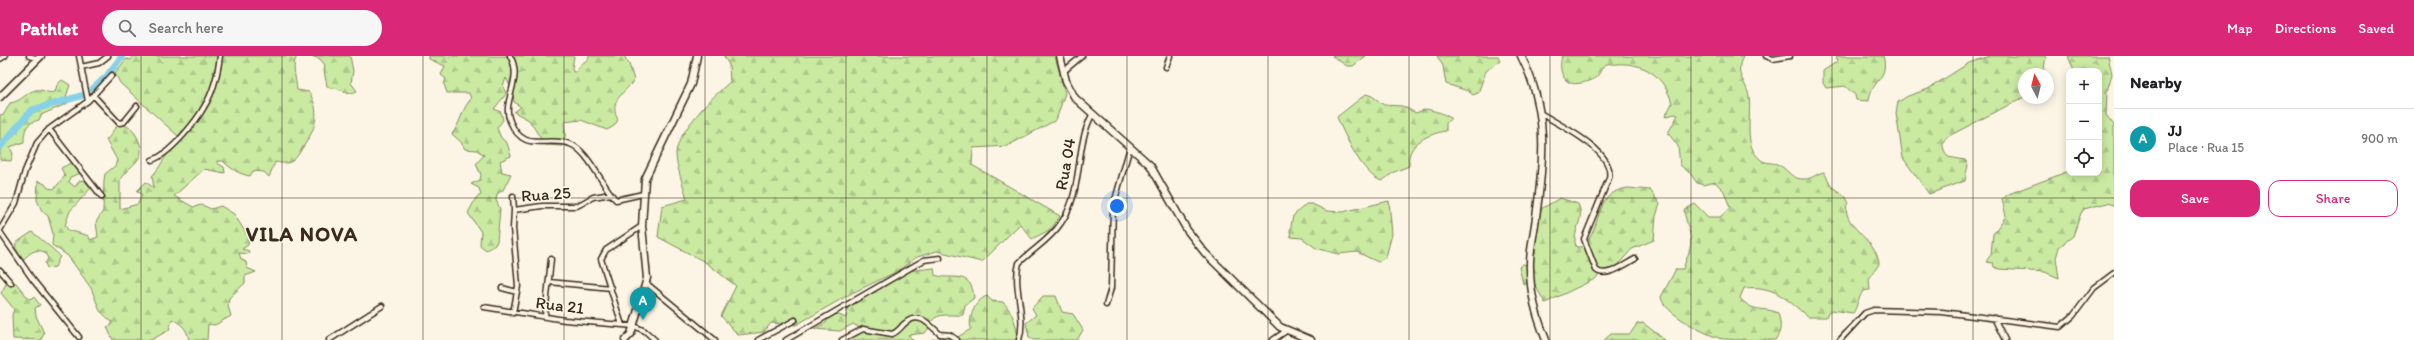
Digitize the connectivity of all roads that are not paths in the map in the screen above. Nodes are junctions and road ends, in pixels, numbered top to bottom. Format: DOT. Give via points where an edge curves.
graph roads {
  1 [pos="5,56"];
  2 [pos="29,56"];
  3 [pos="79,56"];
  4 [pos="108,56"];
  5 [pos="220,56"];
  6 [pos="510,56"];
  7 [pos="697,56"];
  8 [pos="1060,56"];
  9 [pos="1082,56"];
  10 [pos="1170,56"];
  11 [pos="1521,56"];
  12 [pos="1766,56"];
  13 [pos="1790,56"];
  14 [pos="40,57"];
  15 [pos="0,60"];
  16 [pos="1166,66"];
  17 [pos="81,67"];
  18 [pos="1064,71"];
  19 [pos="112,75"];
  20 [pos="94,96"];
  21 [pos="0,97"];
  22 [pos="88,101"];
  23 [pos="137,106"];
  24 [pos="1540,113"];
  25 [pos="1092,115"];
  26 [pos="49,129"];
  27 [pos="1130,146"];
  28 [pos="152,160"];
  29 [pos="610,194"];
  30 [pos="643,194"];
  31 [pos="513,196"];
  32 [pos="102,197"];
  33 [pos="514,210"];
  34 [pos="642,226"];
  35 [pos="0,231"];
  36 [pos="940,258"];
  37 [pos="551,259"];
  38 [pos="1635,259"];
  39 [pos="0,270"];
  40 [pos="2114,273"];
  41 [pos="549,282"];
  42 [pos="11,283"];
  43 [pos="646,283"];
  44 [pos="502,288"];
  45 [pos="611,288"];
  46 [pos="517,292"];
  47 [pos="1106,305"];
  48 [pos="382,306"];
  49 [pos="484,307"];
  50 [pos="513,313"];
  51 [pos="544,316"];
  52 [pos="1994,318"];
  53 [pos="795,320"];
  54 [pos="622,325"];
  55 [pos="634,326"];
  56 [pos="1286,331"];
  57 [pos="79,337"];
  58 [pos="631,337"];
  59 [pos="329,340"];
  60 [pos="625,340"];
  61 [pos="655,340"];
  62 [pos="715,340"];
  63 [pos="758,340"];
  64 [pos="786,340"];
  65 [pos="842,340"];
  66 [pos="956,340"];
  67 [pos="1019,340"];
  68 [pos="1273,340"];
  69 [pos="1311,340"];
  70 [pos="1546,340"];
  71 [pos="1840,340"];
  72 [pos="2005,340"];
  1 -- 15 [label="street"];
  2 -- 14 [label="street"];
  3 -- 17 [label="street"];
  4 -- 17 [label="street" via="99,63"];
  5 -- 28 [label="street" via="208,99 201,112 166,153"];
  6 -- 29 [label="street" via="516,75 508,115 516,132 529,142 565,142 577,148"];
  7 -- 30 [label="street" via="691,84 650,167"];
  8 -- 18 [label="street"];
  9 -- 18 [label="street"];
  10 -- 16 [label="street"];
  11 -- 24 [label="street"];
  12 -- 13 [label="street" via="1773,59"];
  14 -- 21 [label="street"];
  17 -- 22 [label="street"];
  18 -- 25 [label="street" via="1075,98"];
  19 -- 20 [label="street"];
  20 -- 22 [label="street"];
  20 -- 23 [label="street" via="120,124"];
  22 -- 26 [label="street"];
  24 -- 38 [label="street" via="1595,146 1610,170 1584,239 1596,270 1600,274 1606,274"];
  24 -- 70 [label="street" via="1544,141 1543,166 1530,268 1533,298"];
  25 -- 27 [label="street"];
  25 -- 67 [label="street, Rua 04" via="1081,141 1078,180 1066,216 1044,244 1018,263 1019,308 1023,322"];
  26 -- 32 [label="street"];
  26 -- 35 [label="street" via="30,156 19,196"];
  27 -- 47 [label="street" via="1113,208 1111,288"];
  27 -- 56 [label="street" via="1150,165 1180,219 1198,244 1224,274 1274,323"];
  29 -- 30 [label="street" via="616,200"];
  29 -- 33 [label="street, Rua 25" via="593,197 576,206 542,206"];
  30 -- 34 [label="street"];
  31 -- 33 [label="street"];
  33 -- 46 [label="street, Rua 25"];
  34 -- 43 [label="street" via="647,265"];
  34 -- 45 [label="street" via="619,240 603,254 603,266"];
  35 -- 57 [label="street" via="33,280"];
  36 -- 64 [label="street" via="924,260"];
  37 -- 41 [label="street"];
  39 -- 42 [label="street"];
  40 -- 52 [label="street" via="2094,288 2073,316 2060,327"];
  41 -- 45 [label="street"];
  41 -- 51 [label="street"];
  43 -- 55 [label="street"];
  43 -- 62 [label="street"];
  44 -- 46 [label="street"];
  45 -- 54 [label="street"];
  46 -- 50 [label="street, Rua 25"];
  48 -- 59 [label="street"];
  49 -- 50 [label="street, Rua 21"];
  50 -- 51 [label="street, Rua 21"];
  51 -- 54 [label="street, Rua 21"];
  52 -- 71 [label="street" via="1942,312 1869,311 1847,330"];
  52 -- 72 [label="street"];
  53 -- 63 [label="street"];
  54 -- 55 [label="street, Rua 21"];
  55 -- 58 [label="street"];
  55 -- 61 [label="street"];
  56 -- 68 [label="street"];
  56 -- 69 [label="street"];
  58 -- 60 [label="street"];
  65 -- 66 [label="street" via="863,329 892,334 908,322 922,318 940,334 950,334"];
}
